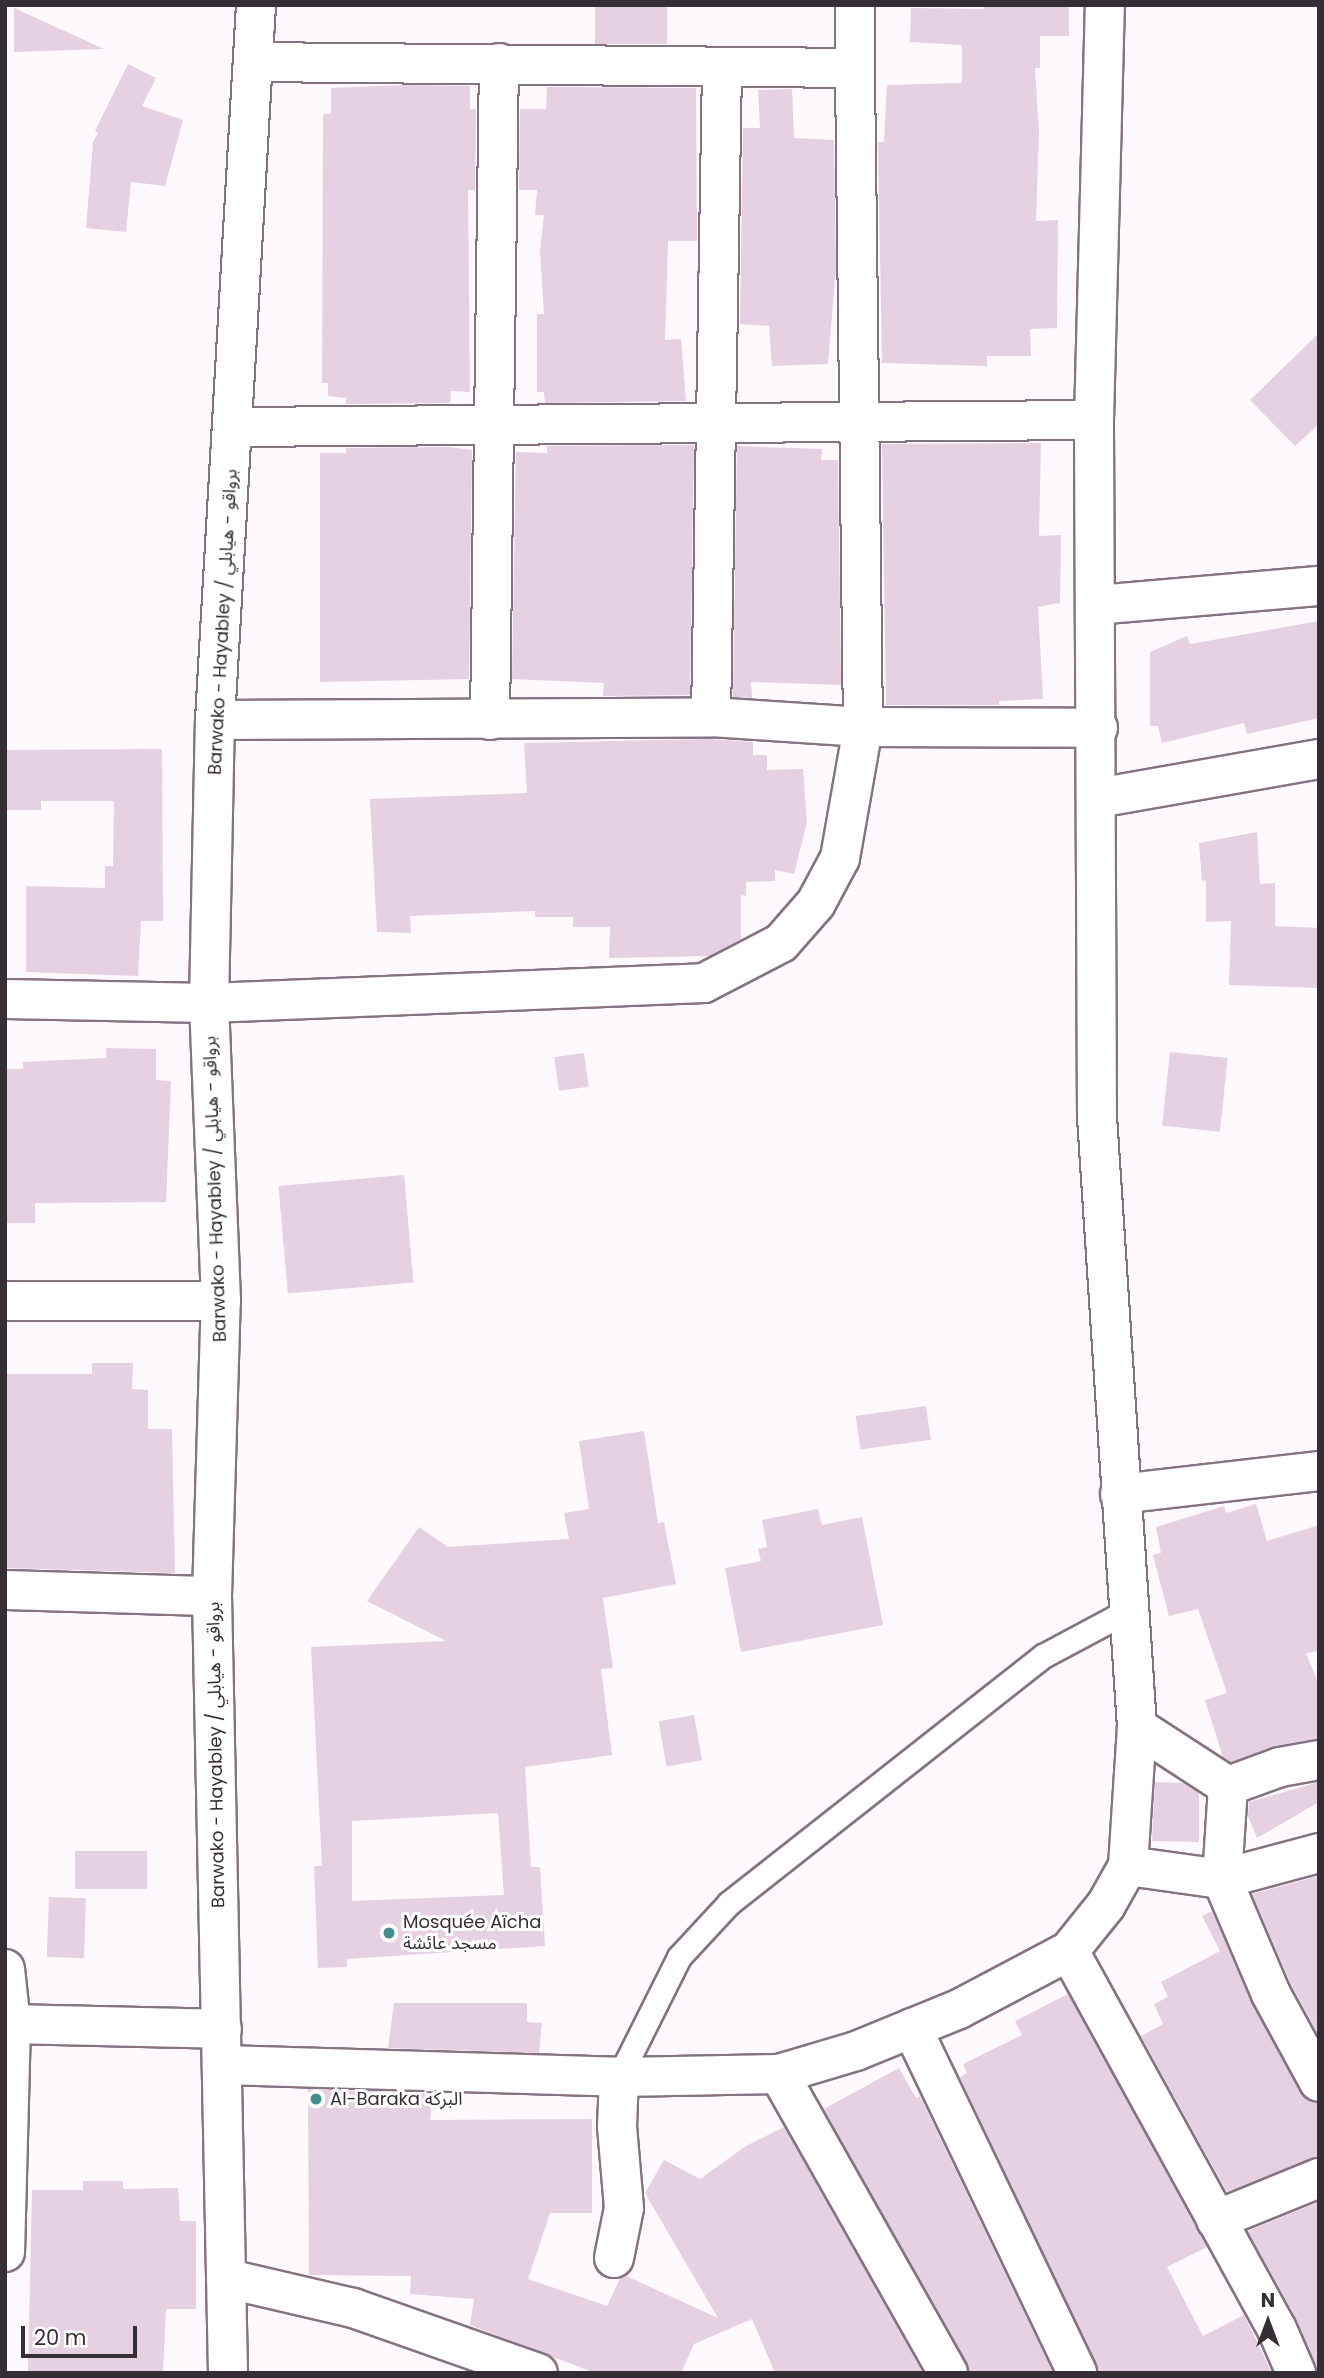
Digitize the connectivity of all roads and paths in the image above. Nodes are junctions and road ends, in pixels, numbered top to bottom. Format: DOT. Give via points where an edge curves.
graph roads {
  1 [pos="256,5"];
  2 [pos="855,5"];
  3 [pos="1105,5"];
  4 [pos="253,62"];
  5 [pos="499,63"];
  6 [pos="855,68"];
  7 [pos="722,70"];
  8 [pos="1094,419"];
  9 [pos="861,421"];
  10 [pos="718,423"];
  11 [pos="497,425"];
  12 [pos="235,427"];
  13 [pos="1319,586"];
  14 [pos="1096,605"];
  15 [pos="711,718"];
  16 [pos="215,720"];
  17 [pos="491,720"];
  18 [pos="863,727"];
  19 [pos="1098,728"];
  20 [pos="1319,759"];
  21 [pos="1098,798"];
  22 [pos="5,999"];
  23 [pos="209,1003"];
  24 [pos="5,1301"];
  25 [pos="221,1301"];
  26 [pos="1319,1471"];
  27 [pos="1120,1494"];
  28 [pos="5,1590"];
  29 [pos="212,1597"];
  30 [pos="1131,1609"];
  31 [pos="1138,1727"];
  32 [pos="1319,1760"];
  33 [pos="1228,1786"];
  34 [pos="1319,1853"];
  35 [pos="1128,1866"];
  36 [pos="1222,1879"];
  37 [pos="1069,1951"];
  38 [pos="5,1969"];
  39 [pos="8,2024"];
  40 [pos="912,2028"];
  41 [pos="222,2047"];
  42 [pos="779,2074"];
  43 [pos="619,2077"];
  44 [pos="1319,2082"];
  45 [pos="1319,2178"];
  46 [pos="1216,2220"];
  47 [pos="5,2252"];
  48 [pos="614,2258"];
  49 [pos="229,2280"];
  50 [pos="228,2373"];
  51 [pos="538,2373"];
  52 [pos="948,2373"];
  53 [pos="1077,2373"];
  54 [pos="1296,2373"];
  1 -- 4 [label="street, Barwako - Hayabley / برواقو - هيابلي"];
  2 -- 6 [label="street"];
  3 -- 8 [label="street"];
  4 -- 5 [label="street"];
  4 -- 12 [label="street, Barwako - Hayabley / برواقو - هيابلي"];
  5 -- 7 [label="street"];
  5 -- 11 [label="street"];
  6 -- 7 [label="street"];
  6 -- 9 [label="street"];
  7 -- 10 [label="street"];
  8 -- 9 [label="street"];
  8 -- 14 [label="street"];
  9 -- 10 [label="street"];
  9 -- 18 [label="street"];
  10 -- 11 [label="street"];
  10 -- 15 [label="street"];
  11 -- 12 [label="street"];
  11 -- 17 [label="street"];
  12 -- 16 [label="street, Barwako - Hayabley / برواقو - هيابلي"];
  13 -- 14 [label="street"];
  14 -- 19 [label="street"];
  15 -- 17 [label="street"];
  15 -- 18 [label="street"];
  16 -- 17 [label="street"];
  16 -- 23 [label="street, Barwako - Hayabley / برواقو - هيابلي"];
  18 -- 19 [label="street"];
  18 -- 23 [label="street" via="840,858 817,903 781,943 704,983"];
  19 -- 21 [label="street"];
  20 -- 21 [label="street"];
  21 -- 27 [label="street" via="1097,1116"];
  22 -- 23 [label="street"];
  23 -- 25 [label="street, Barwako - Hayabley / برواقو - هيابلي"];
  24 -- 25 [label="street"];
  25 -- 29 [label="street, Barwako - Hayabley / برواقو - هيابلي"];
  26 -- 27 [label="street"];
  27 -- 30 [label="street"];
  28 -- 29 [label="street"];
  29 -- 41 [label="street, Barwako - Hayabley / برواقو - هيابلي"];
  30 -- 31 [label="street"];
  30 -- 43 [label="lane" via="1043,1656 729,1903 679,1956"];
  31 -- 33 [label="street"];
  31 -- 35 [label="street"];
  32 -- 33 [label="street" via="1280,1767"];
  33 -- 36 [label="street"];
  34 -- 36 [label="street"];
  35 -- 36 [label="street"];
  35 -- 37 [label="street" via="1107,1905"];
  36 -- 44 [label="street" via="1271,1994"];
  37 -- 40 [label="street"];
  37 -- 46 [label="street"];
  38 -- 39 [label="street"];
  39 -- 41 [label="street"];
  39 -- 47 [label="street"];
  40 -- 42 [label="street"];
  40 -- 53 [label="street"];
  41 -- 43 [label="street"];
  41 -- 49 [label="street, Barwako - Hayabley / برواقو - هيابلي"];
  42 -- 43 [label="street"];
  42 -- 52 [label="street"];
  43 -- 48 [label="street" via="617,2127 624,2208"];
  45 -- 46 [label="street"];
  46 -- 54 [label="street"];
  49 -- 50 [label="street, Barwako - Hayabley / برواقو - هيابلي"];
  49 -- 51 [label="street" via="353,2308"];
}
